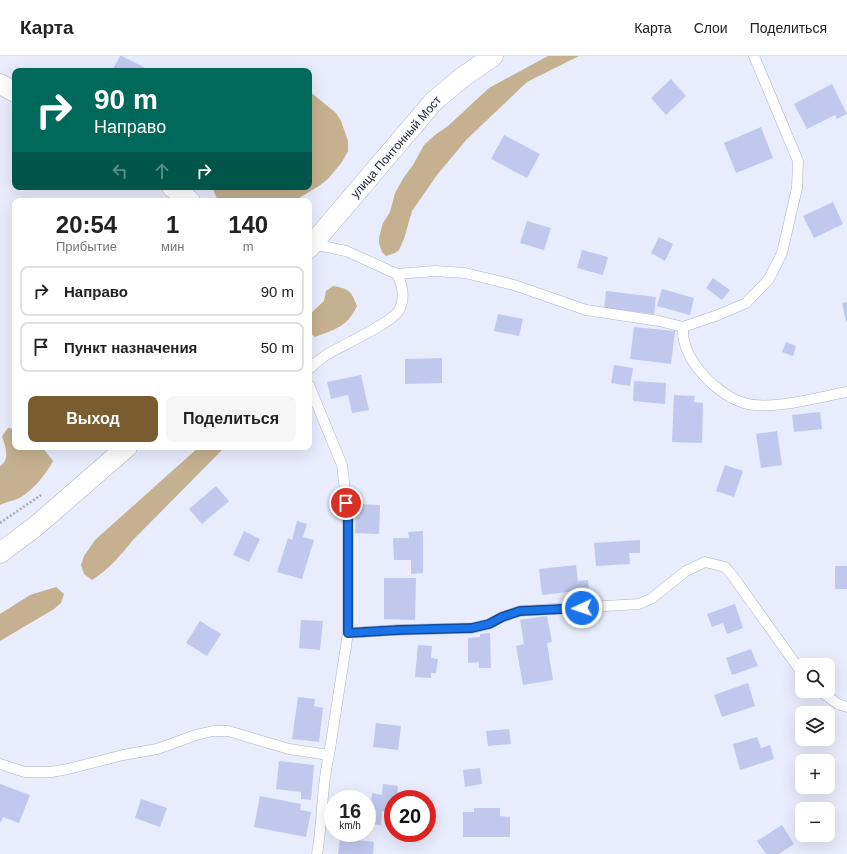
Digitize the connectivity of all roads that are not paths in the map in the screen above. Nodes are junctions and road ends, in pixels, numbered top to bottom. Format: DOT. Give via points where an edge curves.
graph roads {
  1 [pos="493,56"];
  2 [pos="754,56"];
  3 [pos="0,84"];
  4 [pos="12,90"];
  5 [pos="176,190"];
  6 [pos="186,198"];
  7 [pos="312,244"];
  8 [pos="312,246"];
  9 [pos="397,274"];
  10 [pos="683,327"];
  11 [pos="312,366"];
  12 [pos="312,392"];
  13 [pos="847,392"];
  14 [pos="124,450"];
  15 [pos="0,553"];
  16 [pos="348,633"];
  17 [pos="795,662"];
  18 [pos="830,698"];
  19 [pos="847,707"];
  20 [pos="329,755"];
  21 [pos="0,764"];
  22 [pos="317,854"];
  1 -- 7 [label="street, улица Понтонный Мост" via="434,101"];
  2 -- 10 [label="lane" via="798,161 797,188 782,253 769,279 746,303"];
  3 -- 4 [label="street"];
  5 -- 6 [label="street"];
  8 -- 9 [label="lane" via="346,251"];
  9 -- 10 [label="lane" via="435,271 465,273 514,285 586,310"];
  9 -- 11 [label="lane" via="404,296 398,312 386,322 324,356"];
  10 -- 13 [label="lane" via="682,337 686,349 707,380 744,403 766,406"];
  12 -- 16 [label="lane" via="342,465 348,516"];
  14 -- 15 [label="street" via="36,526"];
  16 -- 17 [label="lane" via="472,628 520,611 638,604 651,599 686,571 705,562 725,567"];
  16 -- 20 [label="lane"];
  18 -- 19 [label="lane"];
  20 -- 21 [label="lane" via="289,749 228,731 213,731 196,734 157,749 51,772 25,772"];
  20 -- 22 [label="lane"];
}
